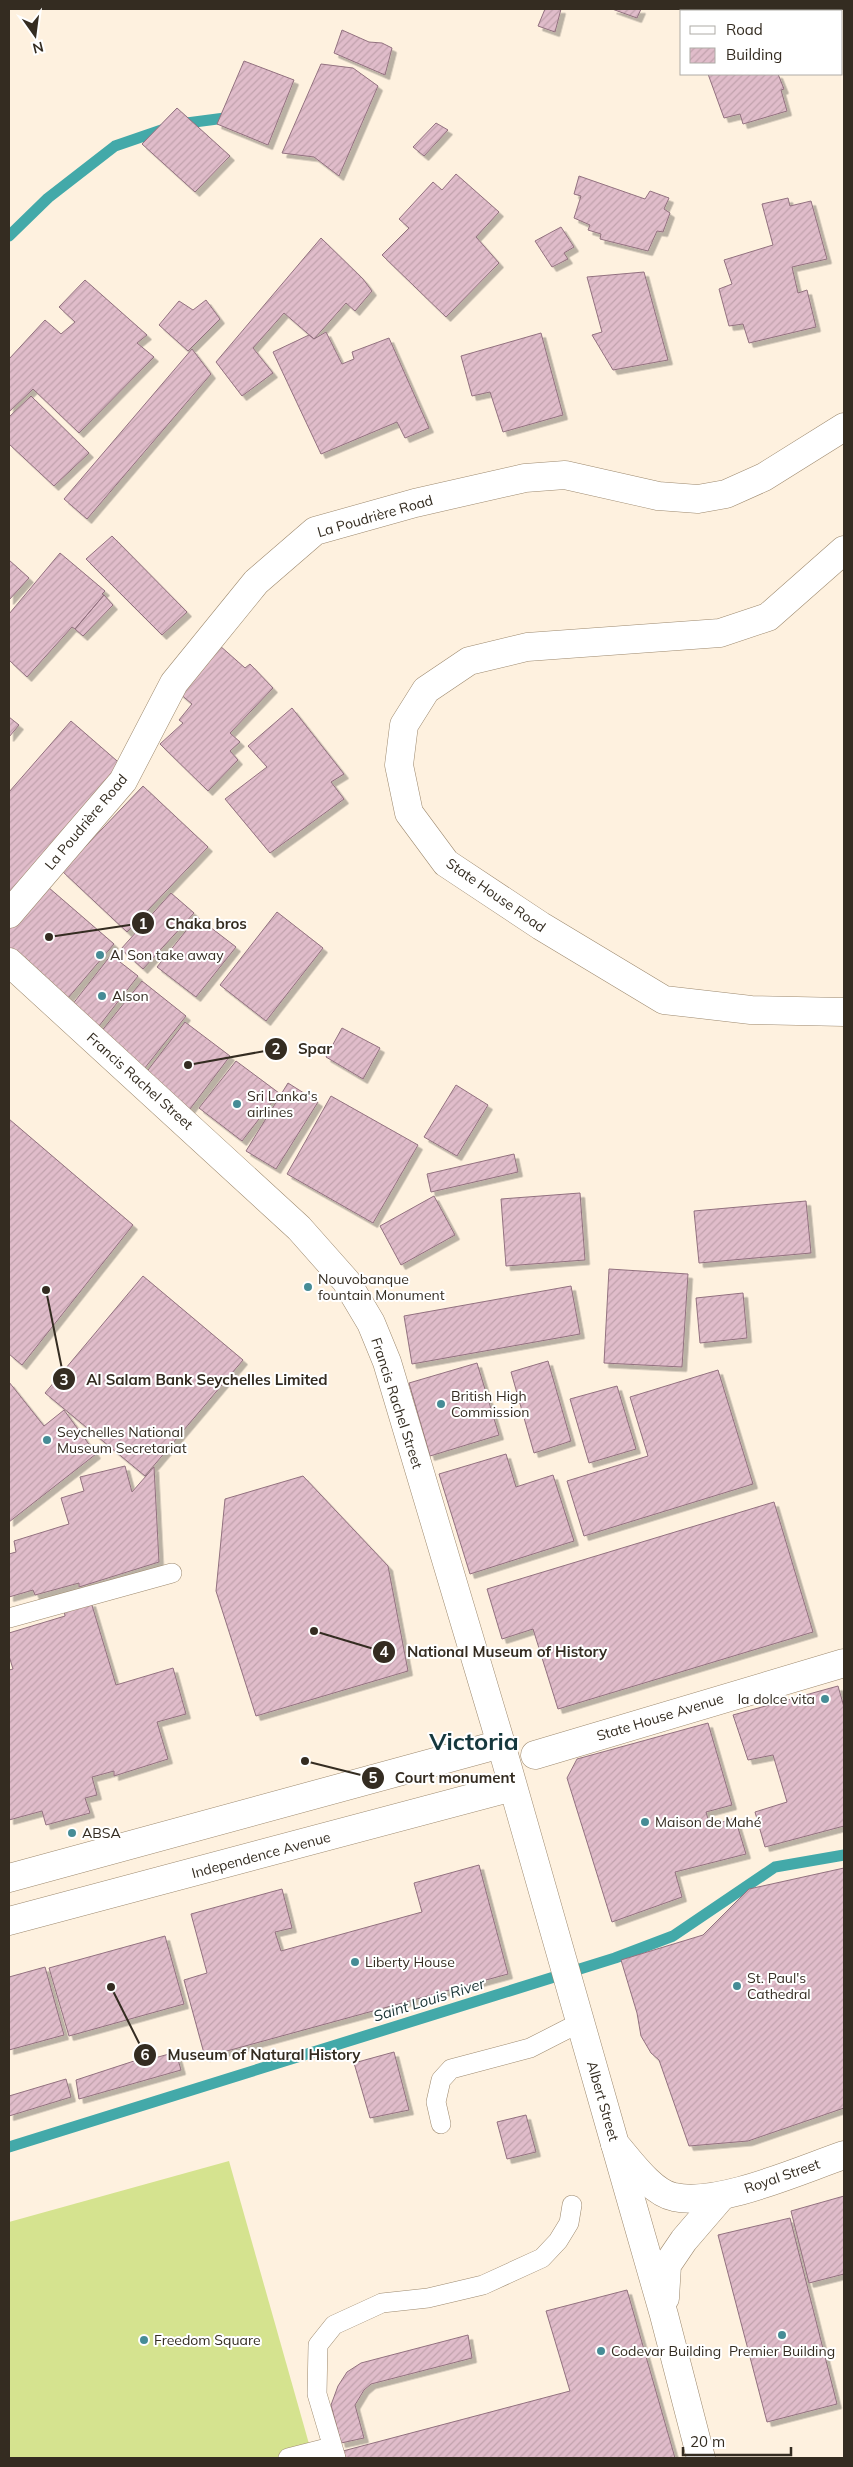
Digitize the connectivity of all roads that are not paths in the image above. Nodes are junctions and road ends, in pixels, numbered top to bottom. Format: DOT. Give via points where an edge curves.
graph roads {
  1 [pos="844,427"];
  2 [pos="844,550"];
  3 [pos="9,914"];
  4 [pos="9,964"];
  5 [pos="844,1012"];
  6 [pos="172,1574"];
  7 [pos="9,1618"];
  8 [pos="844,1663"];
  9 [pos="501,1744"];
  10 [pos="534,1755"];
  11 [pos="513,1787"];
  12 [pos="9,1878"];
  13 [pos="9,1921"];
  14 [pos="578,2009"];
  15 [pos="440,2124"];
  16 [pos="615,2144"];
  17 [pos="844,2155"];
  18 [pos="720,2197"];
  19 [pos="572,2205"];
  20 [pos="664,2315"];
  21 [pos="334,2453"];
  22 [pos="288,2458"];
  23 [pos="700,2458"];
  1 -- 3 [label="main road, La Poudrière Road" via="764,477 726,494 698,499 658,496 565,475 525,478 415,503 316,531 256,582 174,683 123,781"];
  2 -- 5 [label="main road, State House Road" via="768,617 720,634 527,647 469,661 426,690 404,725 399,764 409,813 446,863 541,926 664,1000 752,1010"];
  4 -- 9 [label="main road, Francis Rachel Street" via="248,1179 299,1228 346,1281 371,1323 387,1362"];
  6 -- 7 [label="lane"];
  8 -- 10 [label="main road, State House Avenue"];
  9 -- 10 [label="main road"];
  9 -- 11 [label="main road, Albert Street"];
  9 -- 12 [label="main road"];
  10 -- 11 [label="main road"];
  11 -- 13 [label="main road, Independence Avenue"];
  11 -- 14 [label="main road, Albert Street"];
  14 -- 15 [label="lane" via="530,2048 451,2069 441,2080 436,2102"];
  14 -- 16 [label="main road, Albert Street"];
  16 -- 18 [label="main road, Royal Street" via="643,2178 673,2197"];
  16 -- 20 [label="main road, Albert Street"];
  17 -- 18 [label="main road, Royal Street"];
  18 -- 20 [label="main road" via="667,2265"];
  19 -- 21 [label="lane" via="569,2223 542,2258 483,2285 428,2298 382,2303 334,2325 318,2345 317,2394"];
  20 -- 23 [label="main road, Albert Street"];
  21 -- 22 [label="lane"];
}
